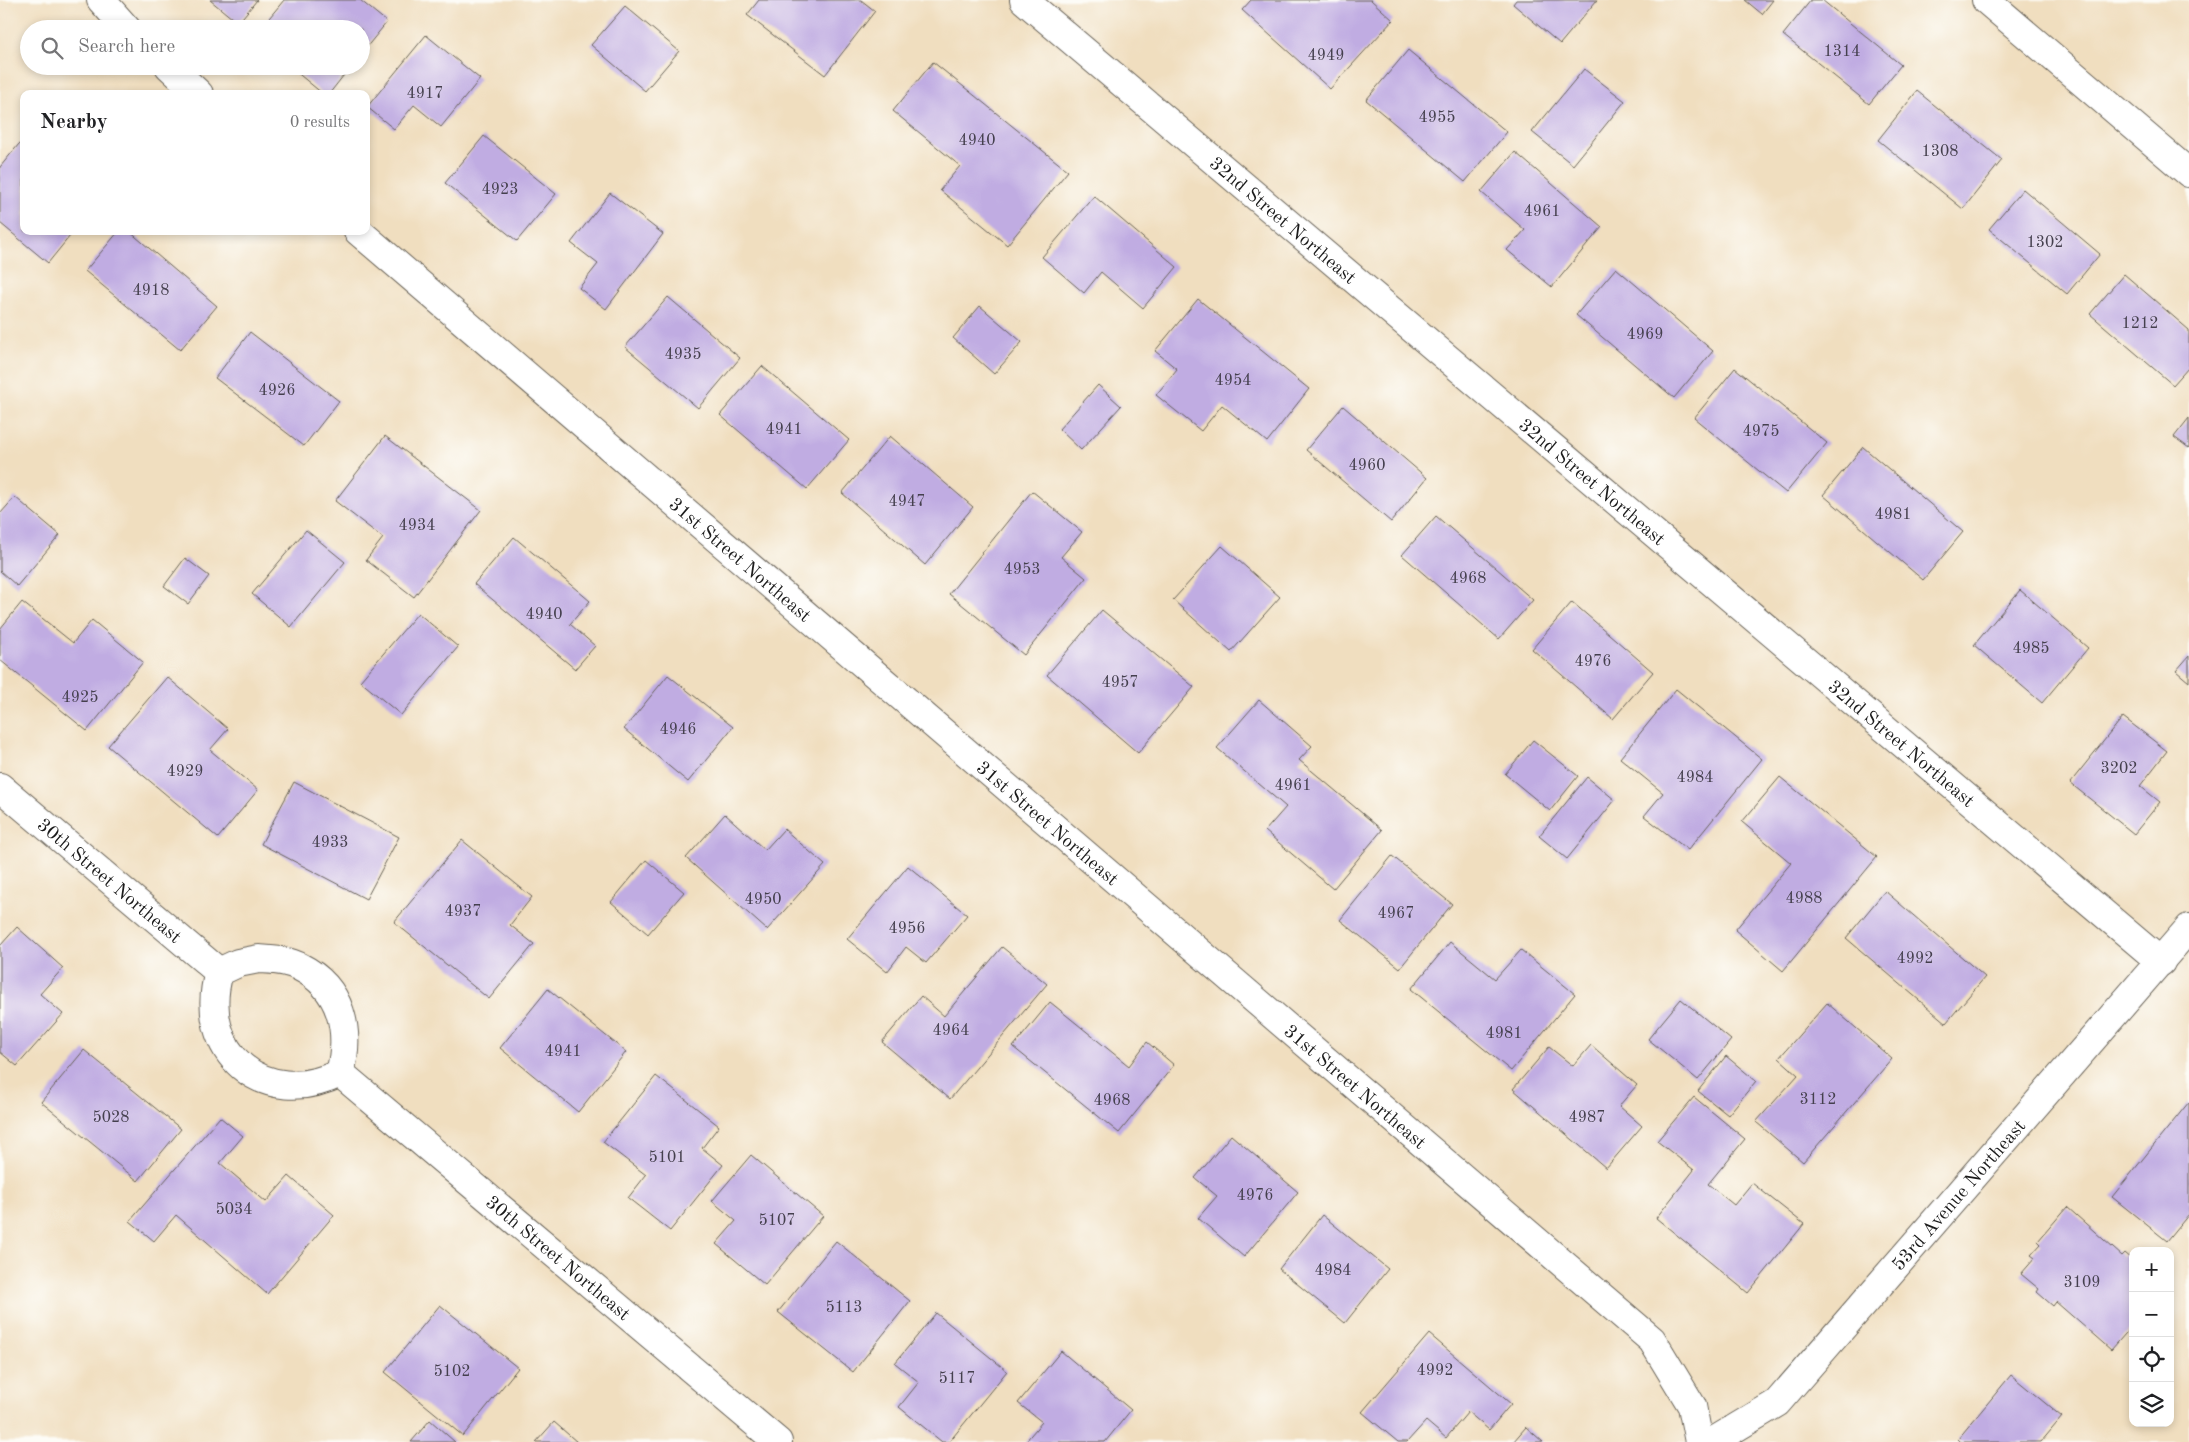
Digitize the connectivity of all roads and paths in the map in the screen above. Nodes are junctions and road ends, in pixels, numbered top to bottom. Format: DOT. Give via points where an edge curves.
graph roads {
  1 [pos="101,0"];
  2 [pos="1024,0"];
  3 [pos="1986,0"];
  4 [pos="119,20"];
  5 [pos="179,75"];
  6 [pos="195,90"];
  7 [pos="2189,173"];
  8 [pos="363,235"];
  9 [pos="0,787"];
  10 [pos="2189,928"];
  11 [pos="2161,962"];
  12 [pos="219,972"];
  13 [pos="340,1073"];
  14 [pos="778,1442"];
  15 [pos="1699,1442"];
  16 [pos="1712,1442"];
  1 -- 4 [label="street"];
  2 -- 11 [label="street, 32nd Street Northeast"];
  3 -- 7 [label="street"];
  5 -- 6 [label="street"];
  8 -- 15 [label="street, 31st Street Northeast" via="1652,1340 1692,1406"];
  9 -- 12 [label="street, 30th Street Northeast"];
  10 -- 11 [label="street, 53rd Avenue Northeast"];
  11 -- 16 [label="street, 53rd Avenue Northeast" via="1777,1403"];
  12 -- 13 [label="street" via="213,1010 226,1048 238,1063 269,1082 287,1086 323,1081"];
  12 -- 13 [label="street" via="238,963 280,960 300,967 317,979 341,1012 346,1053"];
  13 -- 14 [label="street, 30th Street Northeast"];
}
